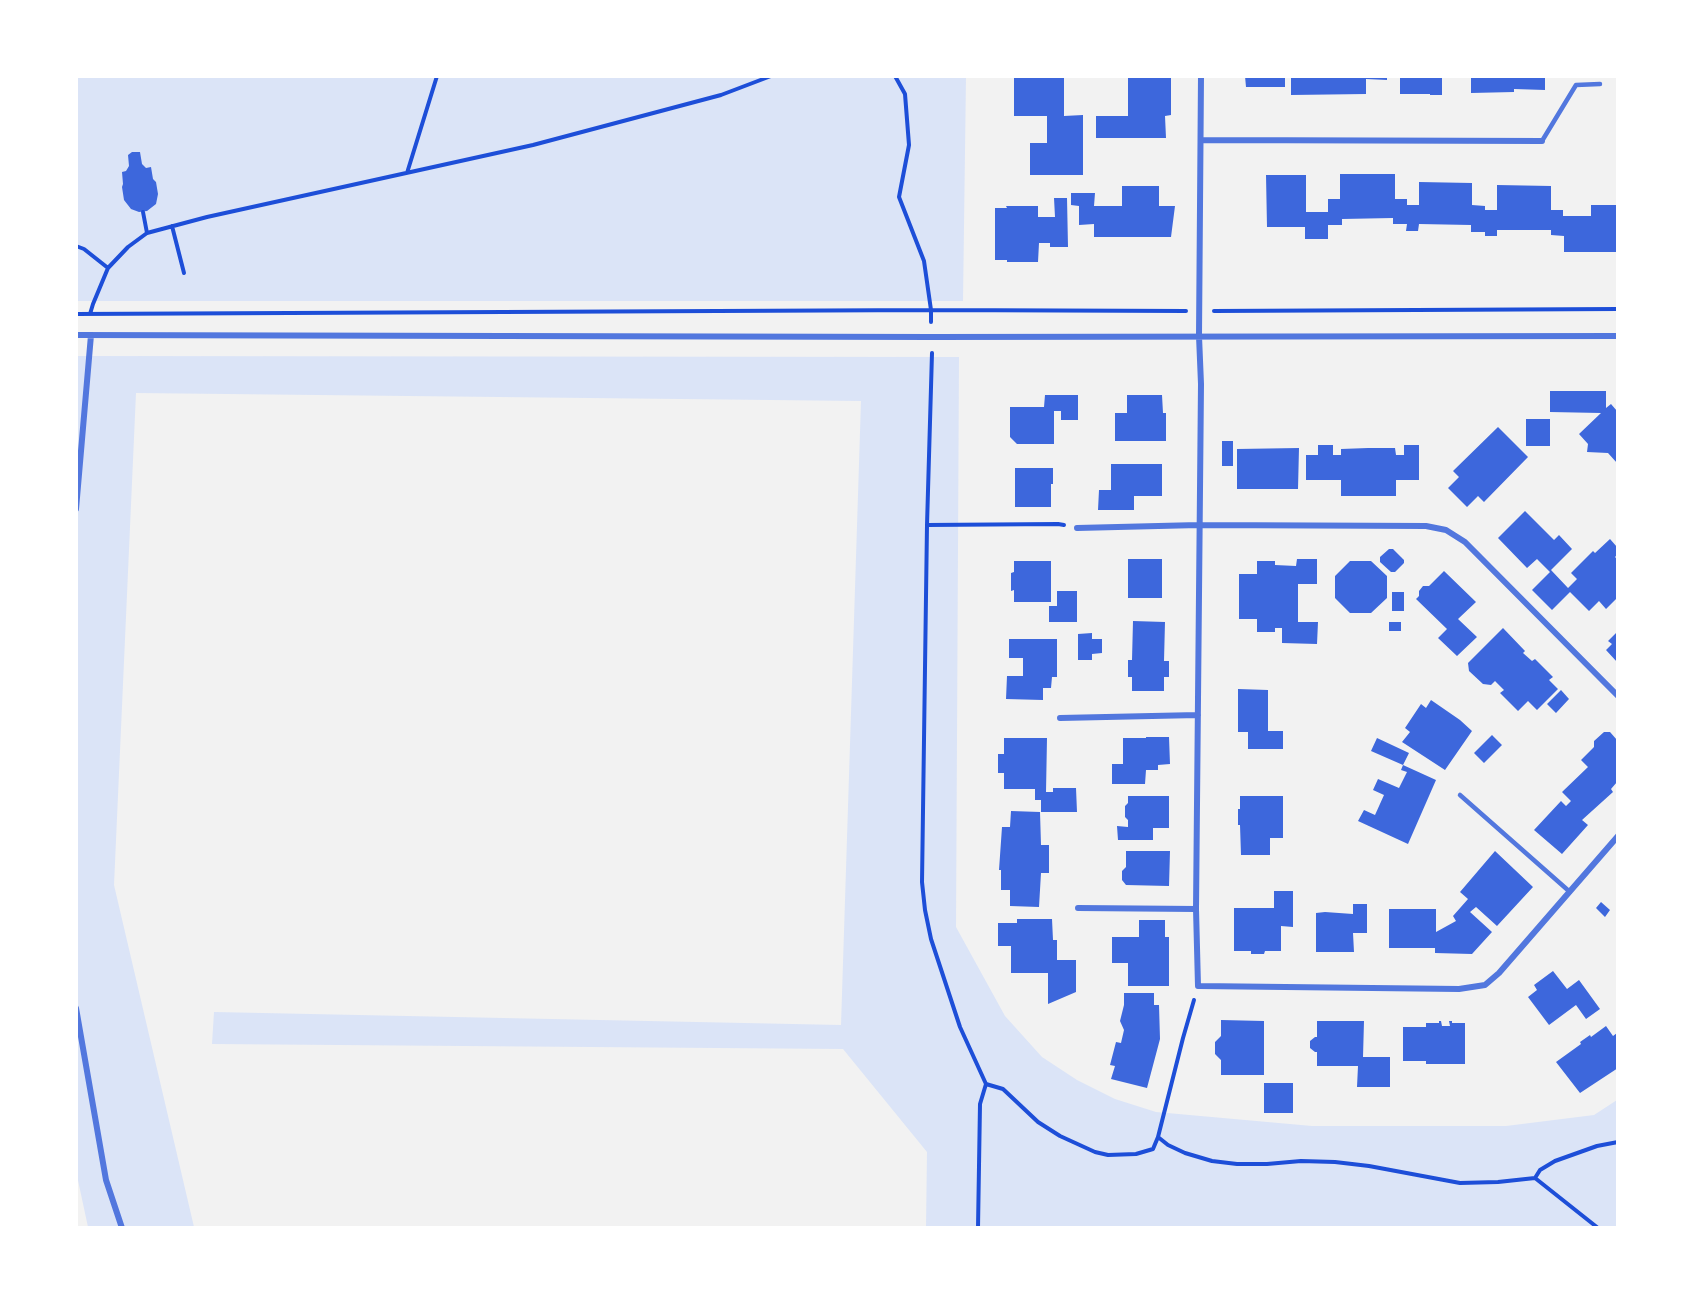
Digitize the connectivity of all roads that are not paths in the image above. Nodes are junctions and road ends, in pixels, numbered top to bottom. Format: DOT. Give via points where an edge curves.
graph roads {
  1 [pos="1201,76"];
  2 [pos="1600,84"];
  3 [pos="1200,140"];
  4 [pos="1542,141"];
  5 [pos="76,335"];
  6 [pos="91,335"];
  7 [pos="1199,336"];
  8 [pos="1617,336"];
  9 [pos="76,509"];
  10 [pos="1199,525"];
  11 [pos="1077,528"];
  12 [pos="1617,696"];
  13 [pos="1198,716"];
  14 [pos="1060,718"];
  15 [pos="1460,795"];
  16 [pos="1617,836"];
  17 [pos="1570,892"];
  18 [pos="1078,908"];
  19 [pos="1196,909"];
  20 [pos="76,1008"];
  21 [pos="122,1227"];
  1 -- 3 [label="street"];
  2 -- 4 [label="lane" via="1576,85"];
  3 -- 4 [label="street"];
  3 -- 7 [label="street"];
  5 -- 6 [label="street"];
  6 -- 7 [label="street"];
  6 -- 9 [label="street"];
  7 -- 8 [label="street"];
  7 -- 10 [label="street"];
  10 -- 11 [label="street"];
  10 -- 12 [label="street" via="1426,526 1446,530 1465,542"];
  10 -- 13 [label="street"];
  13 -- 14 [label="street"];
  13 -- 19 [label="street"];
  15 -- 17 [label="lane"];
  16 -- 17 [label="street"];
  17 -- 19 [label="street" via="1499,974 1485,985 1460,989 1198,986"];
  18 -- 19 [label="street"];
  20 -- 21 [label="street" via="106,1180"];
}
